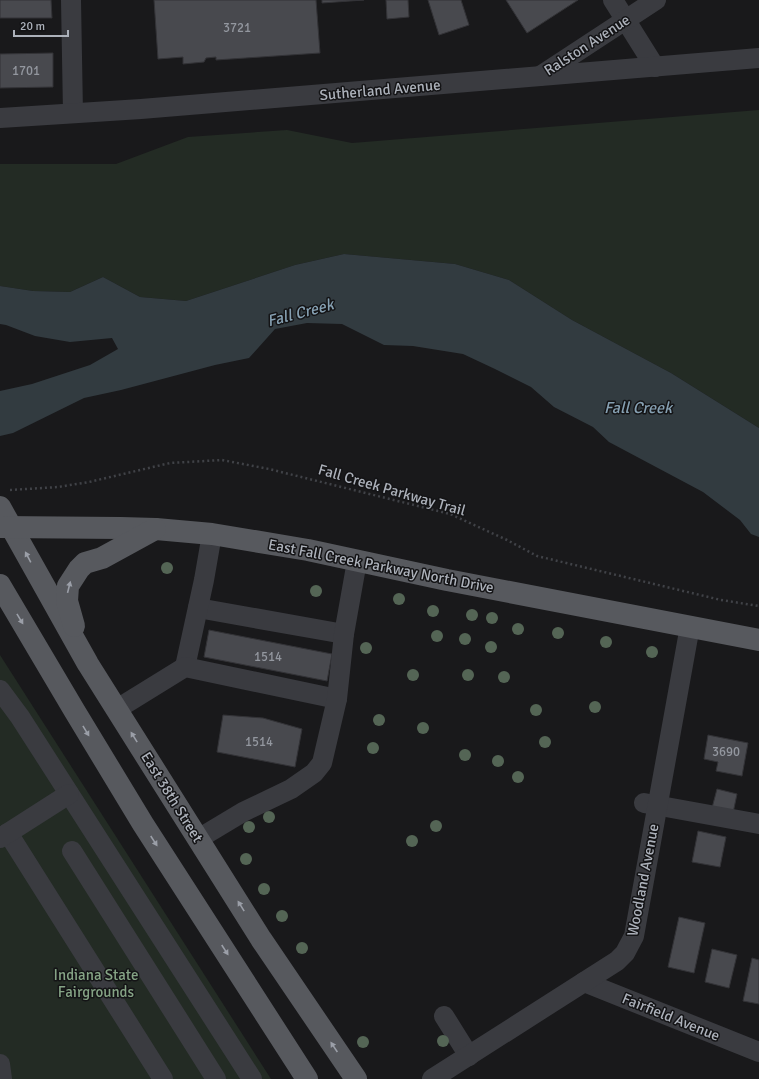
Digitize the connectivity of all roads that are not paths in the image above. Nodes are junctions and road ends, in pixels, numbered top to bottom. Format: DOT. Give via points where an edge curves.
graph roads {
  1 [pos="72,0"];
  2 [pos="613,0"];
  3 [pos="656,0"];
  4 [pos="626,19"];
  5 [pos="759,58"];
  6 [pos="655,67"];
  7 [pos="539,76"];
  8 [pos="74,113"];
  9 [pos="0,118"];
  10 [pos="6,498"];
  11 [pos="6,527"];
  12 [pos="156,529"];
  13 [pos="212,534"];
  14 [pos="357,561"];
  15 [pos="0,585"];
  16 [pos="198,608"];
  17 [pos="690,626"];
  18 [pos="344,634"];
  19 [pos="759,640"];
  20 [pos="88,664"];
  21 [pos="185,667"];
  22 [pos="0,690"];
  23 [pos="337,699"];
  24 [pos="117,709"];
  25 [pos="69,794"];
  26 [pos="651,804"];
  27 [pos="759,824"];
  28 [pos="4,836"];
  29 [pos="198,839"];
  30 [pos="72,851"];
  31 [pos="584,982"];
  32 [pos="444,1016"];
  33 [pos="759,1052"];
  34 [pos="469,1056"];
  35 [pos="0,1064"];
  36 [pos="2,1079"];
  37 [pos="163,1079"];
  38 [pos="216,1079"];
  39 [pos="252,1079"];
  40 [pos="307,1079"];
  41 [pos="356,1079"];
  42 [pos="432,1079"];
  1 -- 8 [label="street"];
  2 -- 4 [label="street"];
  3 -- 4 [label="street, Ralston Avenue"];
  4 -- 6 [label="street"];
  4 -- 7 [label="street, Ralston Avenue"];
  5 -- 6 [label="street, Sutherland Avenue"];
  6 -- 7 [label="street, Sutherland Avenue"];
  7 -- 8 [label="street, Sutherland Avenue"];
  8 -- 9 [label="street, Sutherland Avenue"];
  10 -- 11 [label="main road, East 38th Street"];
  11 -- 12 [label="main road, East Fall Creek Parkway North Drive"];
  20 -- 11 [label="main road, East 38th Street, one-way"];
  12 -- 13 [label="main road, East Fall Creek Parkway North Drive"];
  20 -- 12 [label="main road, one-way" via="70,613 67,601 68,586 85,563 102,558"];
  13 -- 14 [label="main road, East Fall Creek Parkway North Drive"];
  13 -- 16 [label="street"];
  14 -- 17 [label="main road, East Fall Creek Parkway North Drive"];
  14 -- 18 [label="street"];
  15 -- 40 [label="main road, one-way" via="144,824"];
  16 -- 18 [label="street"];
  16 -- 21 [label="street"];
  17 -- 19 [label="main road, East Fall Creek Parkway North Drive"];
  17 -- 26 [label="street, Woodland Avenue"];
  18 -- 23 [label="street"];
  20 -- 24 [label="main road, East 38th Street"];
  21 -- 23 [label="street"];
  21 -- 24 [label="street"];
  22 -- 25 [label="street"];
  23 -- 29 [label="street" via="322,763 314,773 291,789 243,812"];
  29 -- 24 [label="main road, East 38th Street, one-way"];
  25 -- 28 [label="street"];
  25 -- 39 [label="street"];
  26 -- 27 [label="street"];
  26 -- 31 [label="street, Woodland Avenue" via="632,941 617,961"];
  28 -- 37 [label="street"];
  41 -- 29 [label="main road, East 38th Street, one-way"];
  30 -- 38 [label="street"];
  31 -- 33 [label="street, Fairfield Avenue"];
  31 -- 34 [label="street, Woodland Avenue"];
  32 -- 34 [label="street"];
  34 -- 42 [label="street, Woodland Avenue"];
  35 -- 36 [label="street"];
}
